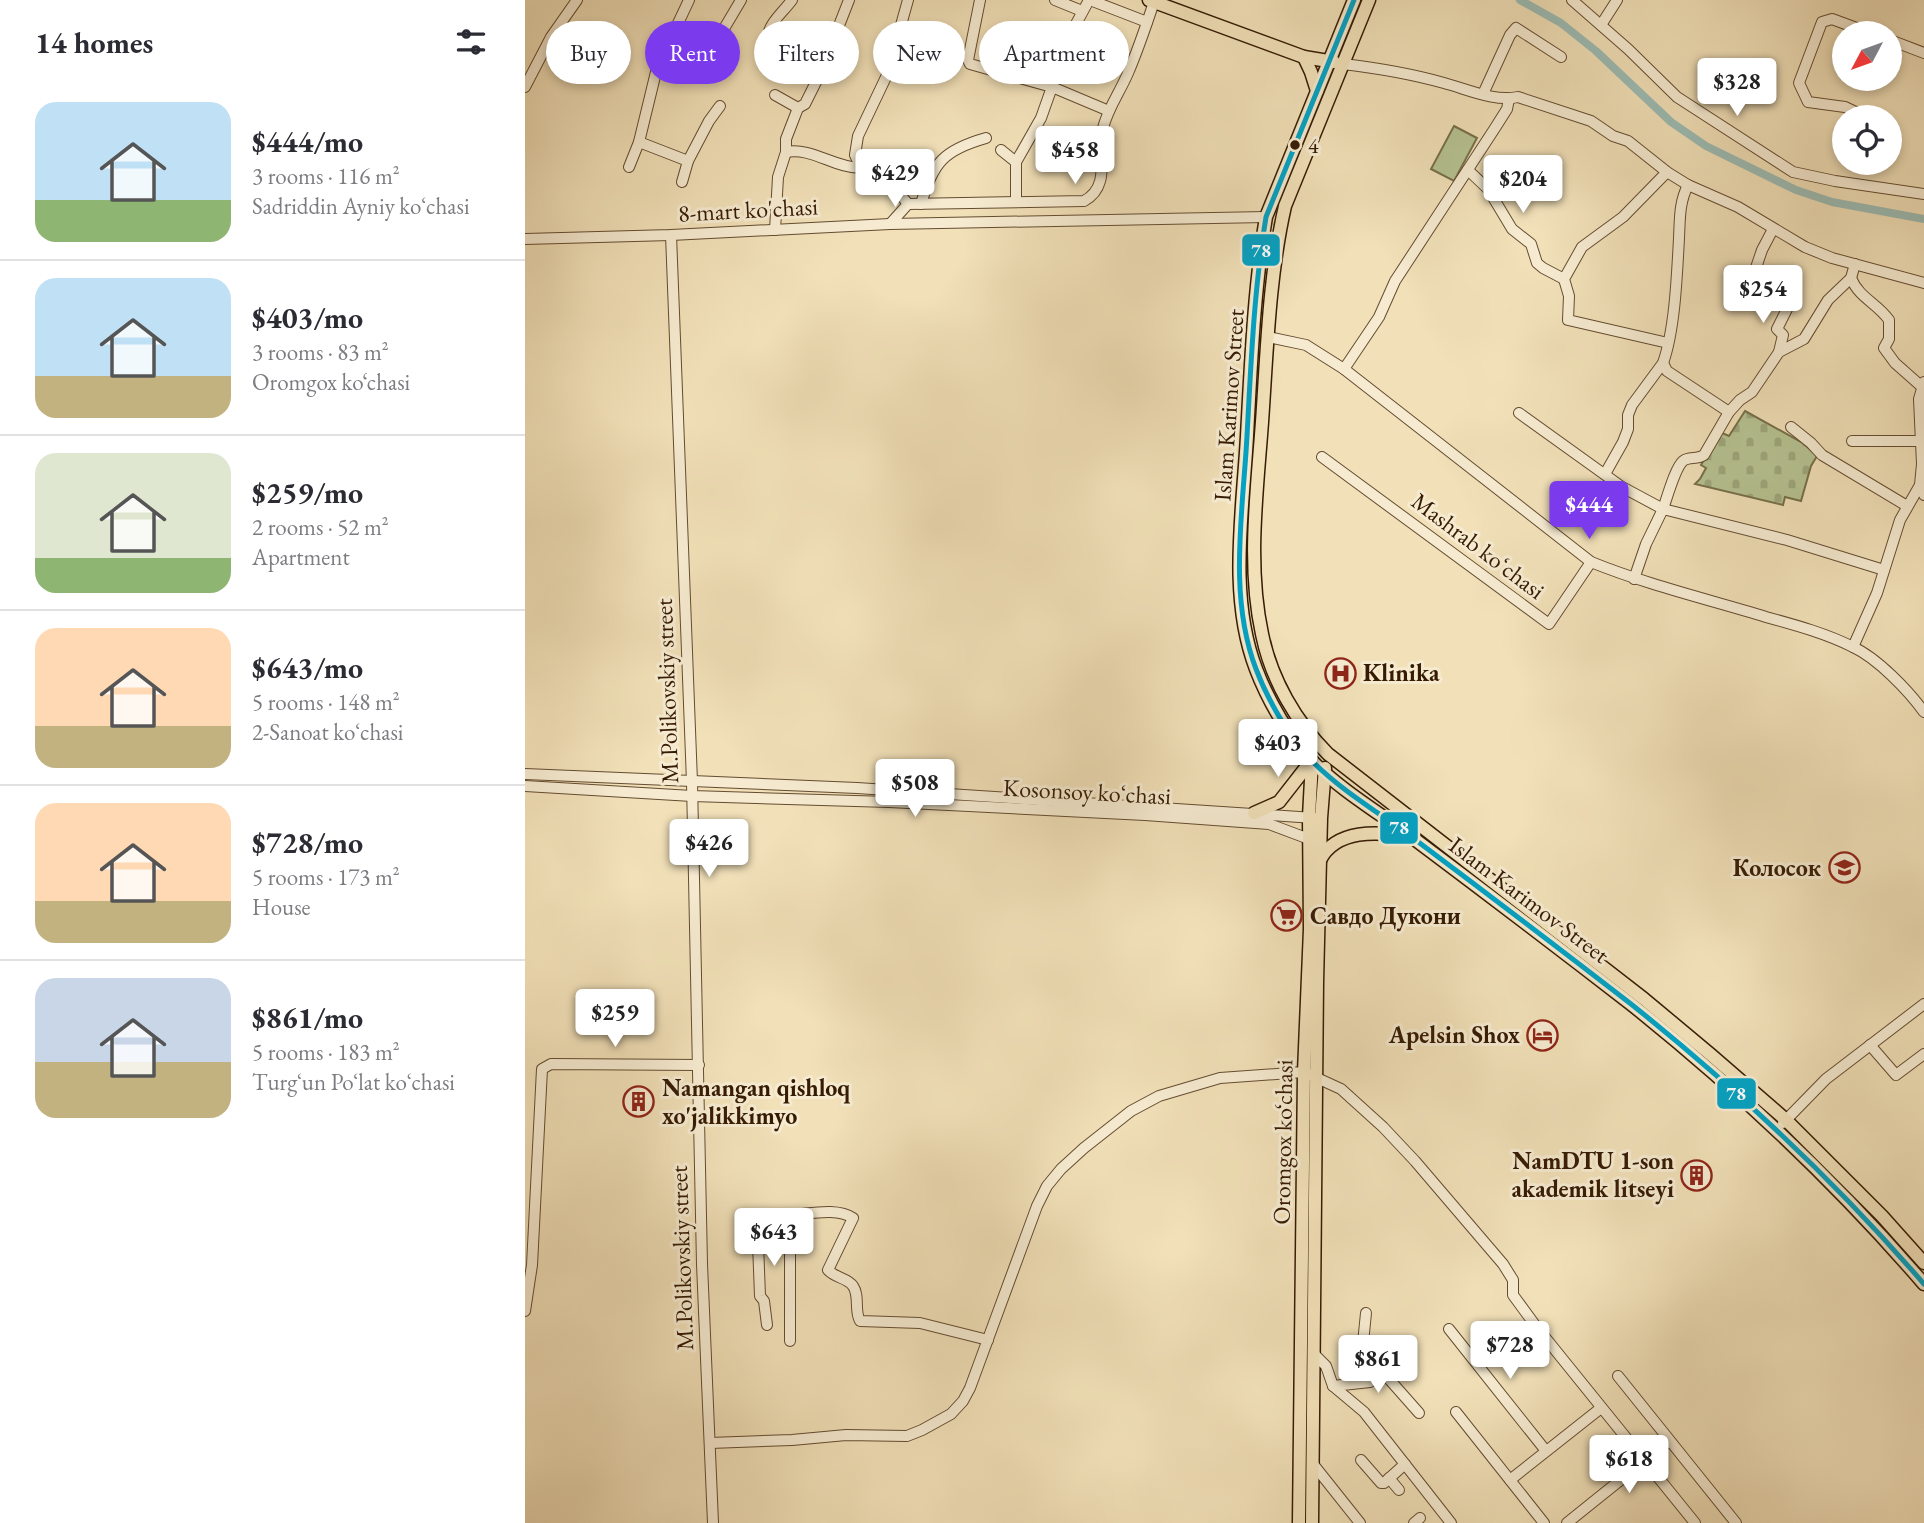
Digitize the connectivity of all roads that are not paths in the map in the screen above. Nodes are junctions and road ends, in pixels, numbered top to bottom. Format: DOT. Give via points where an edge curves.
graph roads {
  1 [pos="577,0"];
  2 [pos="689,0"];
  3 [pos="741,0"];
  4 [pos="792,0"];
  5 [pos="849,0"];
  6 [pos="908,0"];
  7 [pos="980,0"];
  8 [pos="1055,0"];
  9 [pos="1090,0"];
  10 [pos="1354,0"];
  11 [pos="1369,0"];
  12 [pos="1572,0"];
  13 [pos="1616,0"];
  14 [pos="1151,1"];
  15 [pos="1082,11"];
  16 [pos="679,21"];
  17 [pos="729,21"];
  18 [pos="774,21"];
  19 [pos="1837,21"];
  20 [pos="1147,22"];
  21 [pos="1601,24"];
  22 [pos="1336,41"];
  23 [pos="1902,45"];
  24 [pos="1924,53"];
  25 [pos="1304,57"];
  26 [pos="1561,57"];
  27 [pos="1329,61"];
  28 [pos="1343,64"];
  29 [pos="653,84"];
  30 [pos="525,87"];
  31 [pos="1052,87"];
  32 [pos="1317,91"];
  33 [pos="1483,94"];
  34 [pos="775,95"];
  35 [pos="1509,99"];
  36 [pos="1832,105"];
  37 [pos="720,106"];
  38 [pos="798,108"];
  39 [pos="1109,111"];
  40 [pos="986,138"];
  41 [pos="639,142"];
  42 [pos="1001,150"];
  43 [pos="786,152"];
  44 [pos="688,161"];
  45 [pos="1016,162"];
  46 [pos="629,167"];
  47 [pos="861,168"];
  48 [pos="1468,170"];
  49 [pos="1667,172"];
  50 [pos="682,182"];
  51 [pos="1688,185"];
  52 [pos="1531,193"];
  53 [pos="1924,194"];
  54 [pos="1494,198"];
  55 [pos="1016,202"];
  56 [pos="908,204"];
  57 [pos="921,204"];
  58 [pos="1266,217"];
  59 [pos="890,224"];
  60 [pos="1773,229"];
  61 [pos="775,230"];
  62 [pos="671,235"];
  63 [pos="525,239"];
  64 [pos="1855,264"];
  65 [pos="1851,278"];
  66 [pos="1564,279"];
  67 [pos="1924,283"];
  68 [pos="1745,300"];
  69 [pos="1787,309"];
  70 [pos="1268,337"];
  71 [pos="1668,343"];
  72 [pos="1779,352"];
  73 [pos="1663,363"];
  74 [pos="1344,369"];
  75 [pos="1923,384"];
  76 [pos="1729,412"];
  77 [pos="1519,413"];
  78 [pos="1922,414"];
  79 [pos="1791,427"];
  80 [pos="1852,441"];
  81 [pos="1921,441"];
  82 [pos="1322,457"];
  83 [pos="1605,474"];
  84 [pos="1922,490"];
  85 [pos="1907,506"];
  86 [pos="1663,509"];
  87 [pos="1591,562"];
  88 [pos="1884,570"];
  89 [pos="1634,579"];
  90 [pos="1853,647"];
  91 [pos="1924,712"];
  92 [pos="1324,750"];
  93 [pos="1312,761"];
  94 [pos="1324,772"];
  95 [pos="525,774"];
  96 [pos="692,782"];
  97 [pos="525,786"];
  98 [pos="692,796"];
  99 [pos="1254,813"];
  100 [pos="1315,818"];
  101 [pos="1414,838"];
  102 [pos="1309,839"];
  103 [pos="1320,860"];
  104 [pos="1924,1004"];
  105 [pos="1870,1045"];
  106 [pos="1924,1055"];
  107 [pos="699,1065"];
  108 [pos="1304,1072"];
  109 [pos="1317,1077"];
  110 [pos="1786,1120"];
  111 [pos="1777,1130"];
  112 [pos="790,1215"];
  113 [pos="1924,1263"];
  114 [pos="1924,1284"];
  115 [pos="525,1311"];
  116 [pos="1366,1314"];
  117 [pos="767,1325"];
  118 [pos="1449,1329"];
  119 [pos="988,1340"];
  120 [pos="790,1341"];
  121 [pos="1314,1354"];
  122 [pos="1618,1376"];
  123 [pos="1359,1383"];
  124 [pos="1333,1386"];
  125 [pos="1601,1408"];
  126 [pos="1456,1412"];
  127 [pos="1419,1413"];
  128 [pos="1307,1441"];
  129 [pos="1669,1441"];
  130 [pos="710,1443"];
  131 [pos="1546,1451"];
  132 [pos="1361,1460"];
  133 [pos="1644,1462"];
  134 [pos="1313,1464"];
  135 [pos="1405,1464"];
  136 [pos="1389,1478"];
  137 [pos="1510,1480"];
  138 [pos="1399,1490"];
  139 [pos="713,1523"];
  140 [pos="1299,1523"];
  141 [pos="1312,1523"];
  142 [pos="1360,1523"];
  143 [pos="1451,1523"];
  144 [pos="1544,1523"];
  145 [pos="1567,1523"];
  146 [pos="1695,1523"];
  147 [pos="1736,1523"];
  1 -- 30 [label="street"];
  2 -- 16 [label="street"];
  3 -- 17 [label="street"];
  4 -- 18 [label="street"];
  5 -- 38 [label="street" via="820,74"];
  6 -- 47 [label="street" via="887,75 858,136 855,155"];
  7 -- 31 [label="street" via="969,62"];
  8 -- 15 [label="street"];
  9 -- 15 [label="street"];
  9 -- 20 [label="street"];
  10 -- 22 [label="main road, Islam Karimov Street"];
  11 -- 28 [label="main road, Islam Karimov Street"];
  12 -- 21 [label="street"];
  13 -- 21 [label="street"];
  14 -- 20 [label="street"];
  14 -- 25 [label="main road"];
  15 -- 31 [label="street" via="1057,59"];
  19 -- 36 [label="street" via="1822,22 1799,83 1808,102"];
  20 -- 39 [label="street"];
  21 -- 53 [label="street" via="1677,97 1793,172"];
  22 -- 25 [label="main road"];
  22 -- 27 [label="main road, Islam Karimov Street"];
  23 -- 24 [label="street"];
  25 -- 27 [label="main road"];
  25 -- 32 [label="main road"];
  26 -- 33 [label="street" via="1517,28"];
  27 -- 28 [label="main road"];
  27 -- 32 [label="main road, Islam Karimov Street"];
  28 -- 33 [label="street"];
  28 -- 70 [label="main road, Islam Karimov Street" via="1285,206"];
  29 -- 41 [label="street"];
  31 -- 39 [label="street"];
  31 -- 45 [label="street"];
  32 -- 58 [label="main road, Islam Karimov Street"];
  33 -- 35 [label="street"];
  34 -- 38 [label="street"];
  35 -- 48 [label="street"];
  35 -- 49 [label="street" via="1518,97 1591,121 1628,141"];
  37 -- 44 [label="street"];
  38 -- 43 [label="street"];
  39 -- 55 [label="street" via="1103,129 1102,182 1092,197"];
  40 -- 57 [label="street" via="956,148 938,164"];
  41 -- 44 [label="street"];
  41 -- 46 [label="street"];
  42 -- 45 [label="street"];
  43 -- 47 [label="street"];
  43 -- 61 [label="street" via="778,177"];
  44 -- 50 [label="street"];
  45 -- 55 [label="street"];
  47 -- 56 [label="street" via="896,189"];
  48 -- 54 [label="street"];
  48 -- 74 [label="street"];
  49 -- 51 [label="street"];
  49 -- 66 [label="street" via="1623,217 1583,247"];
  51 -- 60 [label="street"];
  51 -- 71 [label="street" via="1679,209"];
  52 -- 54 [label="street" via="1511,187"];
  54 -- 66 [label="street" via="1512,229 1531,244 1537,263"];
  55 -- 57 [label="street"];
  56 -- 57 [label="street"];
  56 -- 59 [label="street"];
  58 -- 59 [label="street, 8-mart ko'chasi"];
  58 -- 93 [label="main road, Islam Karimov Street" via="1252,354 1241,599 1255,668 1272,704"];
  59 -- 61 [label="street, 8-mart ko'chasi"];
  60 -- 64 [label="street" via="1805,247"];
  60 -- 68 [label="street"];
  61 -- 62 [label="street, 8-mart ko'chasi"];
  62 -- 63 [label="street, 8-mart ko'chasi"];
  62 -- 96 [label="street, M.Polikovskiy street"];
  64 -- 65 [label="street"];
  64 -- 67 [label="street"];
  65 -- 72 [label="street" via="1828,300 1804,339"];
  65 -- 75 [label="street" via="1856,291 1889,320 1884,348 1888,355"];
  66 -- 71 [label="street" via="1570,302 1568,320"];
  69 -- 72 [label="street" via="1777,329 1783,335"];
  70 -- 74 [label="street" via="1306,345"];
  70 -- 92 [label="main road, Islam Karimov Street" via="1254,561 1256,600 1274,673 1288,702"];
  71 -- 73 [label="street"];
  72 -- 76 [label="street" via="1752,392"];
  73 -- 76 [label="street" via="1675,377"];
  73 -- 83 [label="street" via="1632,405 1623,442"];
  74 -- 87 [label="street"];
  75 -- 78 [label="street"];
  76 -- 86 [label="street" via="1704,455 1680,464"];
  77 -- 83 [label="street"];
  78 -- 81 [label="street"];
  79 -- 85 [label="street" via="1822,455"];
  80 -- 81 [label="street"];
  81 -- 84 [label="street"];
  82 -- 87 [label="street, Mashrab koʻchasi" via="1549,624"];
  83 -- 86 [label="street"];
  84 -- 85 [label="street"];
  85 -- 88 [label="street"];
  86 -- 88 [label="street"];
  86 -- 89 [label="street"];
  87 -- 89 [label="street"];
  88 -- 90 [label="street"];
  89 -- 90 [label="street" via="1805,628"];
  90 -- 91 [label="street" via="1876,663"];
  92 -- 93 [label="main road"];
  92 -- 94 [label="main road, Oromgox ko‘chasi"];
  92 -- 110 [label="main road, Islam Karimov Street" via="1644,999"];
  93 -- 94 [label="main road, Islam Karimov Street"];
  93 -- 99 [label="main road" via="1279,802"];
  93 -- 100 [label="main road, Oromgox ko‘chasi"];
  94 -- 100 [label="main road, Oromgox ko‘chasi"];
  94 -- 101 [label="main road, Islam Karimov Street"];
  95 -- 96 [label="street, Kosonsoy koʻchasi"];
  96 -- 98 [label="street, M.Polikovskiy street"];
  96 -- 99 [label="street, Kosonsoy koʻchasi"];
  97 -- 98 [label="street, Kosonsoy koʻchasi"];
  98 -- 102 [label="street, Kosonsoy koʻchasi" via="1145,815 1269,824"];
  98 -- 107 [label="street, M.Polikovskiy street"];
  99 -- 100 [label="street, Kosonsoy koʻchasi"];
  100 -- 102 [label="main road, Oromgox ko‘chasi"];
  100 -- 103 [label="main road, Oromgox ko‘chasi"];
  101 -- 103 [label="main road" via="1373,834 1346,838 1331,845"];
  101 -- 111 [label="main road, Islam Karimov Street" via="1632,1006"];
  102 -- 108 [label="main road, Oromgox ko‘chasi"];
  103 -- 109 [label="main road, Oromgox ko‘chasi"];
  104 -- 105 [label="street"];
  105 -- 106 [label="street" via="1896,1075"];
  105 -- 110 [label="street" via="1826,1079"];
  107 -- 115 [label="street" via="551,1064 542,1069"];
  107 -- 130 [label="street, M.Polikovskiy street"];
  108 -- 109 [label="street"];
  108 -- 119 [label="street" via="1220,1078 1159,1096 1131,1111 1084,1149 1061,1169 1037,1206"];
  108 -- 128 [label="main road, Oromgox ko‘chasi"];
  109 -- 121 [label="main road, Oromgox ko‘chasi"];
  109 -- 125 [label="street" via="1337,1086 1368,1113 1465,1219 1503,1264 1513,1280 1513,1295"];
  110 -- 111 [label="street"];
  110 -- 113 [label="main road, Islam Karimov Street"];
  111 -- 114 [label="main road, Islam Karimov Street" via="1863,1215"];
  112 -- 117 [label="street" via="757,1217 760,1296"];
  112 -- 119 [label="street" via="844,1213 853,1218 828,1270 855,1289 860,1321 920,1323"];
  112 -- 120 [label="street"];
  116 -- 123 [label="street"];
  118 -- 131 [label="street"];
  119 -- 130 [label="street" via="963,1401 939,1422 907,1436 846,1434"];
  121 -- 124 [label="street" via="1326,1366"];
  121 -- 128 [label="main road, Oromgox ko‘chasi"];
  122 -- 129 [label="street"];
  123 -- 124 [label="street"];
  123 -- 127 [label="street" via="1370,1382 1381,1370"];
  124 -- 135 [label="street" via="1364,1412"];
  125 -- 131 [label="street"];
  125 -- 133 [label="street"];
  126 -- 137 [label="street"];
  128 -- 134 [label="main road, Oromgox ko‘chasi"];
  128 -- 140 [label="main road, Oromgox ko‘chasi"];
  129 -- 133 [label="street"];
  129 -- 147 [label="street"];
  130 -- 139 [label="street, M.Polikovskiy street"];
  131 -- 137 [label="street"];
  132 -- 136 [label="street" via="1381,1483"];
  133 -- 145 [label="street"];
  133 -- 146 [label="street"];
  134 -- 141 [label="main road, Oromgox ko‘chasi"];
  134 -- 142 [label="street"];
  135 -- 136 [label="street"];
  135 -- 143 [label="street"];
  136 -- 138 [label="street"];
  137 -- 144 [label="street"];
}
